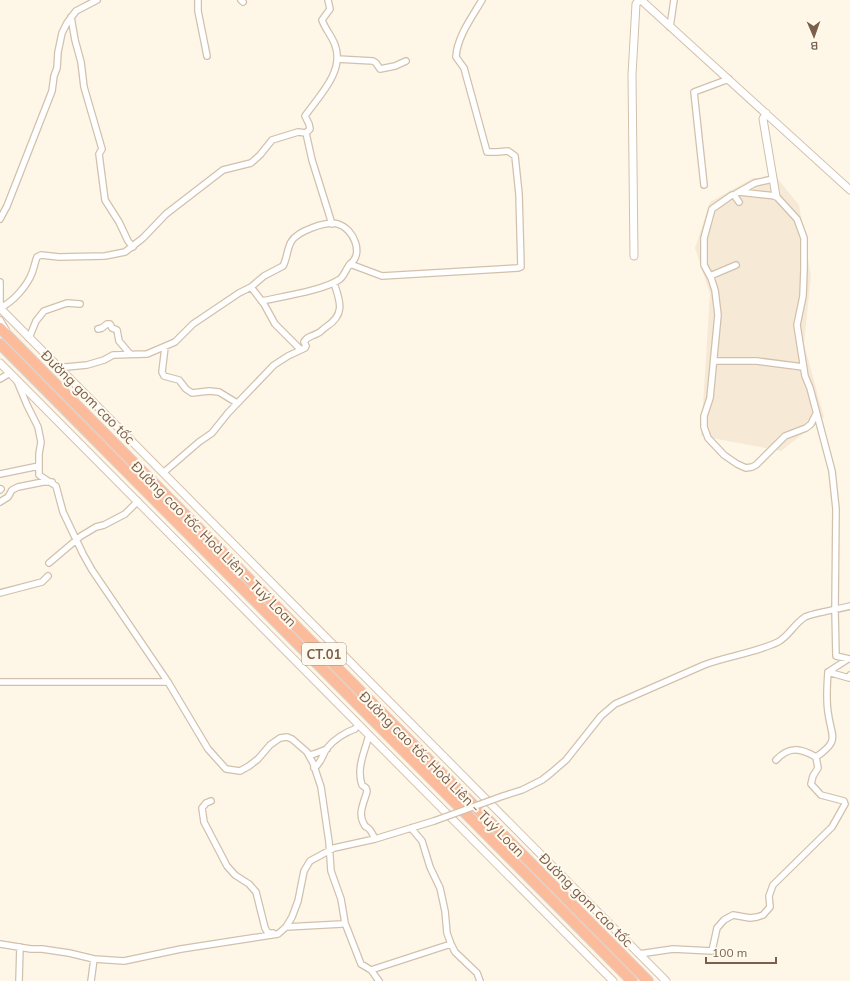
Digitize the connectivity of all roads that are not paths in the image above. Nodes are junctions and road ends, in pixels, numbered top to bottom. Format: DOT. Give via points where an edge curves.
graph roads {
  1 [pos="84,0"];
  2 [pos="96,0"];
  3 [pos="198,0"];
  4 [pos="328,0"];
  5 [pos="482,0"];
  6 [pos="640,0"];
  7 [pos="674,0"];
  8 [pos="82,7"];
  9 [pos="71,17"];
  10 [pos="670,27"];
  11 [pos="207,56"];
  12 [pos="337,59"];
  13 [pos="406,61"];
  14 [pos="729,79"];
  15 [pos="766,113"];
  16 [pos="306,133"];
  17 [pos="773,179"];
  18 [pos="704,185"];
  19 [pos="850,190"];
  20 [pos="737,194"];
  21 [pos="776,196"];
  22 [pos="739,202"];
  23 [pos="0,219"];
  24 [pos="332,224"];
  25 [pos="133,247"];
  26 [pos="634,256"];
  27 [pos="350,264"];
  28 [pos="736,265"];
  29 [pos="710,276"];
  30 [pos="0,282"];
  31 [pos="334,283"];
  32 [pos="252,287"];
  33 [pos="262,301"];
  34 [pos="80,304"];
  35 [pos="0,308"];
  36 [pos="0,320"];
  37 [pos="3,329"];
  38 [pos="98,329"];
  39 [pos="29,338"];
  40 [pos="0,344"];
  41 [pos="165,347"];
  42 [pos="300,349"];
  43 [pos="130,354"];
  44 [pos="714,361"];
  45 [pos="0,363"];
  46 [pos="57,366"];
  47 [pos="803,367"];
  48 [pos="10,373"];
  49 [pos="0,379"];
  50 [pos="16,379"];
  51 [pos="237,403"];
  52 [pos="816,414"];
  53 [pos="39,466"];
  54 [pos="163,473"];
  55 [pos="0,474"];
  56 [pos="52,482"];
  57 [pos="138,501"];
  58 [pos="0,502"];
  59 [pos="76,540"];
  60 [pos="49,563"];
  61 [pos="48,576"];
  62 [pos="0,593"];
  63 [pos="850,606"];
  64 [pos="835,610"];
  65 [pos="849,659"];
  66 [pos="828,672"];
  67 [pos="850,675"];
  68 [pos="0,682"];
  69 [pos="168,682"];
  70 [pos="357,723"];
  71 [pos="369,735"];
  72 [pos="327,749"];
  73 [pos="309,755"];
  74 [pos="816,757"];
  75 [pos="776,760"];
  76 [pos="314,768"];
  77 [pos="212,801"];
  78 [pos="412,828"];
  79 [pos="375,839"];
  80 [pos="330,850"];
  81 [pos="345,923"];
  82 [pos="286,927"];
  83 [pos="278,934"];
  84 [pos="0,944"];
  85 [pos="451,944"];
  86 [pos="20,947"];
  87 [pos="638,954"];
  88 [pos="94,959"];
  89 [pos="371,970"];
  90 [pos="19,981"];
  91 [pos="91,981"];
  92 [pos="379,981"];
  93 [pos="480,981"];
  94 [pos="613,981"];
  95 [pos="632,981"];
  96 [pos="648,981"];
  97 [pos="666,981"];
  1 -- 8 [label="street"];
  2 -- 8 [label="street"];
  3 -- 11 [label="street"];
  4 -- 12 [label="street" via="330,9 322,20 336,46"];
  5 -- 27 [label="street" via="462,36 456,57 464,68 487,152 508,151 515,156 521,267 382,276"];
  6 -- 10 [label="main road"];
  6 -- 26 [label="main road" via="636,4 632,75"];
  7 -- 10 [label="street"];
  8 -- 9 [label="street"];
  9 -- 23 [label="street" via="62,33 52,91"];
  9 -- 25 [label="street" via="84,87 102,149 99,154 105,200"];
  10 -- 14 [label="main road"];
  12 -- 13 [label="street" via="373,61 380,69"];
  12 -- 16 [label="street" via="334,74 305,116 310,129"];
  14 -- 15 [label="main road"];
  14 -- 18 [label="street" via="694,92"];
  15 -- 17 [label="main road" via="763,119"];
  15 -- 19 [label="main road"];
  16 -- 24 [label="street"];
  16 -- 25 [label="street" via="298,132 272,140 250,163 223,170 166,214"];
  17 -- 20 [label="street" via="755,183"];
  17 -- 21 [label="main road"];
  20 -- 21 [label="street"];
  20 -- 22 [label="street"];
  20 -- 29 [label="street" via="712,209 703,250 704,265"];
  21 -- 47 [label="street" via="797,219 804,238 803,289 797,325"];
  24 -- 27 [label="street" via="339,224 345,228 354,241 357,254"];
  24 -- 32 [label="street" via="310,228 300,233 291,242 283,266 264,276"];
  25 -- 35 [label="street" via="125,252 105,256 41,255 37,257 32,274 13,300"];
  27 -- 31 [label="street" via="341,279"];
  28 -- 29 [label="street"];
  29 -- 44 [label="street" via="715,290 718,315"];
  30 -- 35 [label="street"];
  31 -- 33 [label="street"];
  31 -- 42 [label="street" via="340,304 338,315 317,334 305,338 305,347"];
  32 -- 33 [label="street"];
  32 -- 41 [label="street" via="193,324 175,342"];
  33 -- 42 [label="street" via="275,324"];
  34 -- 39 [label="street" via="67,303 44,310"];
  35 -- 39 [label="main road, Đường gom cao tốc"];
  36 -- 37 [label="street"];
  37 -- 96 [label="highway, Đường cao tốc Hoà Liên - Tuý Loan / CT.01"];
  38 -- 43 [label="street" via="109,323 117,330 119,341"];
  39 -- 46 [label="main road, Đường gom cao tốc"];
  40 -- 95 [label="highway, Đường cao tốc Hoà Liên - Tuý Loan / CT.01"];
  41 -- 43 [label="street" via="147,354"];
  41 -- 51 [label="street" via="162,372 164,376 179,380 192,393 219,392"];
  42 -- 51 [label="street" via="274,365"];
  43 -- 46 [label="street" via="113,355 87,365"];
  44 -- 47 [label="street" via="757,361"];
  44 -- 52 [label="street" via="704,427 708,438 737,464 746,468 756,465 785,436 811,424"];
  45 -- 48 [label="main road"];
  46 -- 54 [label="main road, Đường gom cao tốc"];
  47 -- 52 [label="street"];
  48 -- 49 [label="street"];
  48 -- 50 [label="main road"];
  50 -- 53 [label="street" via="38,428 41,442"];
  50 -- 57 [label="main road"];
  51 -- 54 [label="street" via="212,432"];
  52 -- 64 [label="street" via="832,471 836,509"];
  53 -- 55 [label="street"];
  53 -- 56 [label="street" via="39,475"];
  54 -- 87 [label="main road, Đường gom cao tốc"];
  56 -- 58 [label="street" via="18,487"];
  56 -- 59 [label="street" via="56,486 63,512"];
  57 -- 59 [label="street" via="125,514 96,527"];
  57 -- 70 [label="main road"];
  59 -- 60 [label="street"];
  59 -- 69 [label="street" via="92,570"];
  61 -- 62 [label="street" via="42,582"];
  63 -- 64 [label="street"];
  64 -- 65 [label="street" via="836,656"];
  64 -- 78 [label="street, bridge" via="806,617 776,643 714,661 615,704 601,716 566,760 542,780 522,790"];
  65 -- 66 [label="street"];
  66 -- 67 [label="street" via="849,678"];
  66 -- 74 [label="street" via="828,713 833,736 828,749"];
  68 -- 69 [label="street"];
  69 -- 73 [label="street" via="208,748 226,769 240,771 250,766 280,738 292,739"];
  70 -- 71 [label="main road"];
  70 -- 72 [label="street" via="355,729 334,741"];
  71 -- 79 [label="street" via="360,766 360,780 367,791 361,809 363,824 370,829"];
  71 -- 94 [label="main road"];
  72 -- 73 [label="street"];
  72 -- 76 [label="street" via="322,761"];
  73 -- 76 [label="street"];
  74 -- 75 [label="street" via="806,751 788,750"];
  74 -- 87 [label="street" via="818,768 812,776 811,784 821,795 844,801 845,804 832,827 773,885 769,896 770,907 763,915 750,918 733,915 724,920 717,928 712,951 673,949"];
  76 -- 80 [label="street" via="321,788"];
  77 -- 83 [label="street" via="202,808 204,822 227,866 256,892 268,933"];
  78 -- 79 [label="street"];
  78 -- 85 [label="street" via="422,841 440,888"];
  79 -- 80 [label="street"];
  80 -- 81 [label="street" via="331,871 341,899"];
  80 -- 82 [label="street" via="310,861 306,867 298,901"];
  81 -- 82 [label="street"];
  81 -- 89 [label="street" via="361,964"];
  82 -- 83 [label="street"];
  83 -- 88 [label="street" via="124,961"];
  84 -- 86 [label="street"];
  85 -- 89 [label="street"];
  85 -- 93 [label="street" via="455,952 477,973"];
  86 -- 88 [label="street"];
  86 -- 90 [label="street"];
  87 -- 97 [label="main road, Đường gom cao tốc"];
  88 -- 91 [label="street"];
  89 -- 92 [label="street"];
}
